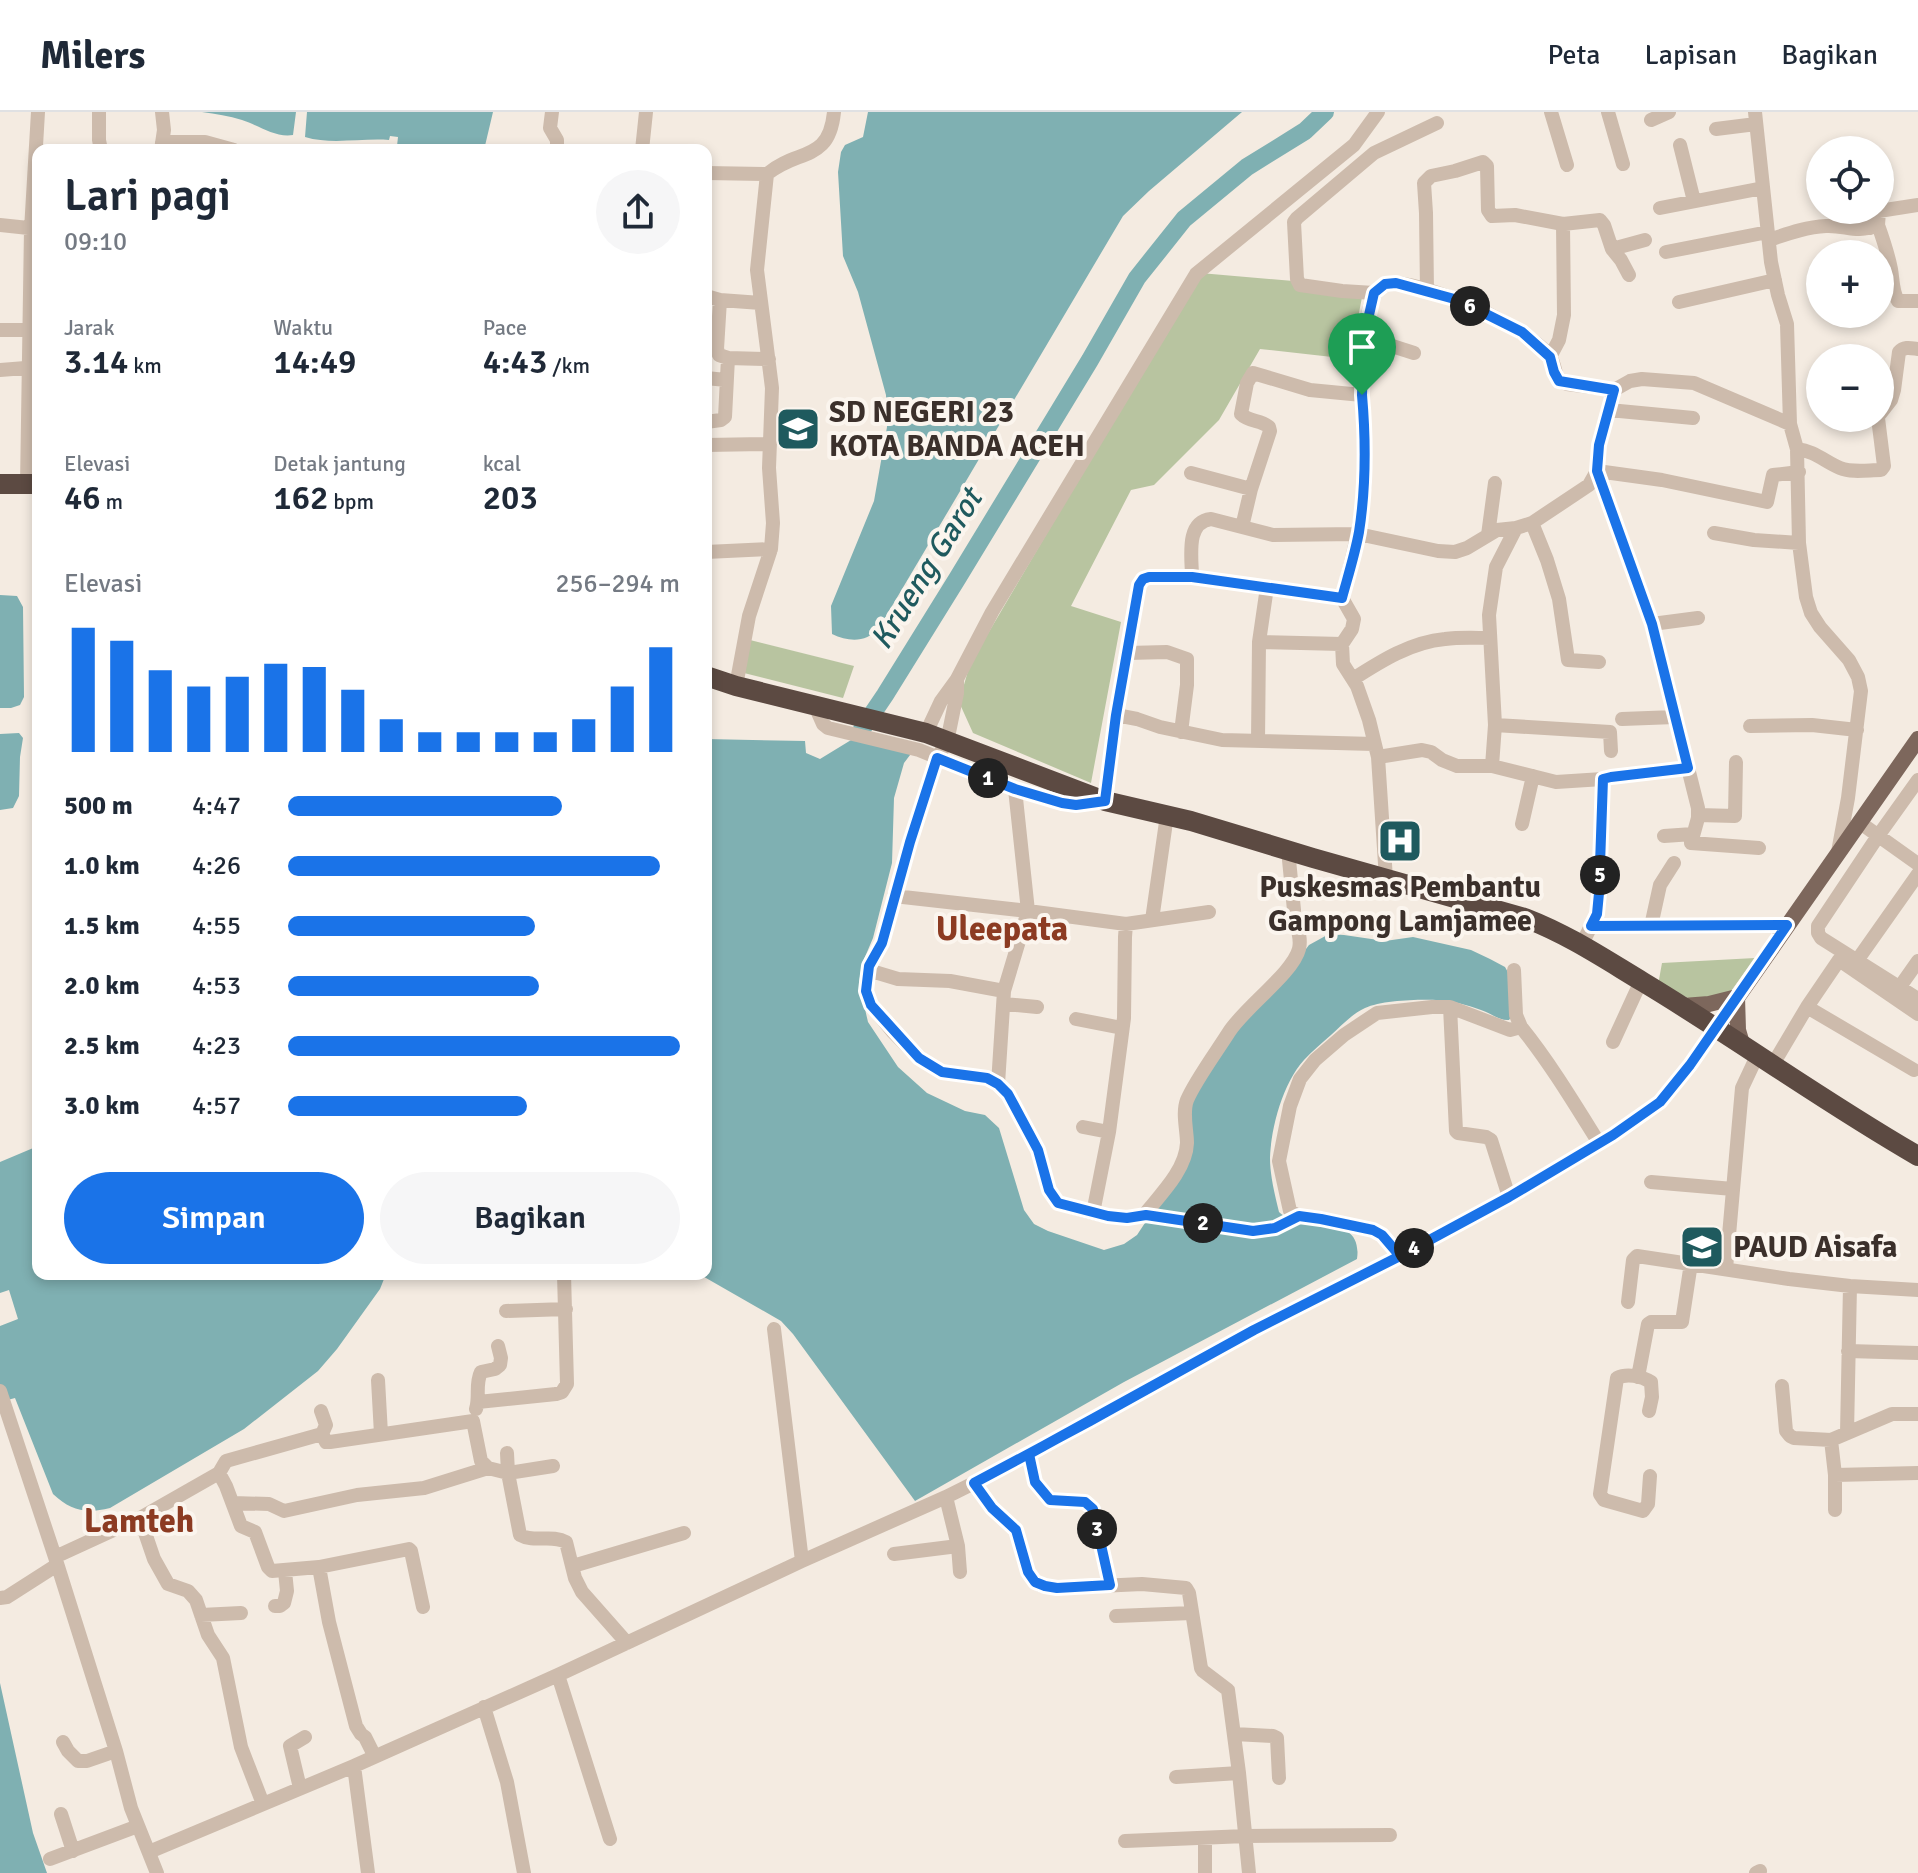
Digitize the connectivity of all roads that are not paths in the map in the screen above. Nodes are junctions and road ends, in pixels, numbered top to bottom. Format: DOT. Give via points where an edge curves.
graph roads {
  1 [pos="38,112"];
  2 [pos="99,112"];
  3 [pos="162,112"];
  4 [pos="552,112"];
  5 [pos="646,112"];
  6 [pos="834,112"];
  7 [pos="1378,112"];
  8 [pos="1551,112"];
  9 [pos="1608,112"];
  10 [pos="1669,112"];
  11 [pos="1756,118"];
  12 [pos="1651,120"];
  13 [pos="1437,123"];
  14 [pos="1716,129"];
  15 [pos="37,144"];
  16 [pos="101,144"];
  17 [pos="162,144"];
  18 [pos="184,144"];
  19 [pos="212,144"];
  20 [pos="557,144"];
  21 [pos="643,144"];
  22 [pos="1680,145"];
  23 [pos="1623,164"];
  24 [pos="1567,165"];
  25 [pos="712,173"];
  26 [pos="767,174"];
  27 [pos="1763,188"];
  28 [pos="1694,201"];
  29 [pos="1918,205"];
  30 [pos="1660,208"];
  31 [pos="1563,224"];
  32 [pos="0,225"];
  33 [pos="1874,226"];
  34 [pos="32,230"];
  35 [pos="1768,236"];
  36 [pos="1645,240"];
  37 [pos="1612,249"];
  38 [pos="1666,252"];
  39 [pos="1629,275"];
  40 [pos="1775,280"];
  41 [pos="1427,291"];
  42 [pos="1374,293"];
  43 [pos="713,298"];
  44 [pos="1918,301"];
  45 [pos="1679,302"];
  46 [pos="761,303"];
  47 [pos="0,330"];
  48 [pos="32,330"];
  49 [pos="1364,337"];
  50 [pos="1918,349"];
  51 [pos="1414,353"];
  52 [pos="1550,357"];
  53 [pos="728,358"];
  54 [pos="769,359"];
  55 [pos="32,367"];
  56 [pos="0,370"];
  57 [pos="712,379"];
  58 [pos="726,380"];
  59 [pos="1614,390"];
  60 [pos="1894,390"];
  61 [pos="1362,395"];
  62 [pos="1609,410"];
  63 [pos="1693,418"];
  64 [pos="712,421"];
  65 [pos="1790,424"];
  66 [pos="1881,432"];
  67 [pos="770,444"];
  68 [pos="712,445"];
  69 [pos="1797,449"];
  70 [pos="1597,471"];
  71 [pos="1799,472"];
  72 [pos="1191,473"];
  73 [pos="1495,483"];
  74 [pos="0,484"];
  75 [pos="32,484"];
  76 [pos="1251,489"];
  77 [pos="1532,523"];
  78 [pos="1242,527"];
  79 [pos="1516,528"];
  80 [pos="1714,533"];
  81 [pos="1358,534"];
  82 [pos="1488,535"];
  83 [pos="1799,543"];
  84 [pos="771,549"];
  85 [pos="712,552"];
  86 [pos="1192,577"];
  87 [pos="1267,587"];
  88 [pos="1342,598"];
  89 [pos="1698,618"];
  90 [pos="1652,624"];
  91 [pos="1490,638"];
  92 [pos="1259,642"];
  93 [pos="1342,644"];
  94 [pos="1128,653"];
  95 [pos="1599,662"];
  96 [pos="712,678"];
  97 [pos="957,679"];
  98 [pos="1353,679"];
  99 [pos="736,686"];
  100 [pos="1116,715"];
  101 [pos="1675,717"];
  102 [pos="1622,719"];
  103 [pos="1495,725"];
  104 [pos="1750,726"];
  105 [pos="1857,730"];
  106 [pos="1181,732"];
  107 [pos="922,738"];
  108 [pos="1918,739"];
  109 [pos="1258,741"];
  110 [pos="942,750"];
  111 [pos="1376,751"];
  112 [pos="1611,751"];
  113 [pos="1736,762"];
  114 [pos="1492,766"];
  115 [pos="1688,768"];
  116 [pos="1533,776"];
  117 [pos="1603,779"];
  118 [pos="1918,780"];
  119 [pos="1015,789"];
  120 [pos="1105,801"];
  121 [pos="1167,815"];
  122 [pos="1698,815"];
  123 [pos="1859,822"];
  124 [pos="1522,824"];
  125 [pos="1693,834"];
  126 [pos="1664,836"];
  127 [pos="1878,836"];
  128 [pos="1759,848"];
  129 [pos="1288,850"];
  130 [pos="1838,853"];
  131 [pos="1674,863"];
  132 [pos="1918,864"];
  133 [pos="1918,874"];
  134 [pos="1386,879"];
  135 [pos="894,896"];
  136 [pos="1028,911"];
  137 [pos="1209,912"];
  138 [pos="1152,920"];
  139 [pos="1126,924"];
  140 [pos="1787,925"];
  141 [pos="1651,926"];
  142 [pos="1587,935"];
  143 [pos="1918,961"];
  144 [pos="1856,962"];
  145 [pos="868,970"];
  146 [pos="1514,970"];
  147 [pos="1641,981"];
  148 [pos="1899,988"];
  149 [pos="1004,997"];
  150 [pos="1737,997"];
  151 [pos="1918,999"];
  152 [pos="1683,1006"];
  153 [pos="1037,1007"];
  154 [pos="1450,1007"];
  155 [pos="1807,1007"];
  156 [pos="1918,1014"];
  157 [pos="1076,1019"];
  158 [pos="1521,1027"];
  159 [pos="1122,1028"];
  160 [pos="1716,1028"];
  161 [pos="1613,1042"];
  162 [pos="1757,1056"];
  163 [pos="1914,1070"];
  164 [pos="998,1084"];
  165 [pos="1083,1127"];
  166 [pos="1109,1132"];
  167 [pos="1599,1143"];
  168 [pos="1918,1156"];
  169 [pos="1651,1182"];
  170 [pos="1733,1189"];
  171 [pos="1509,1197"];
  172 [pos="1093,1213"];
  173 [pos="1145,1215"];
  174 [pos="1298,1217"];
  175 [pos="1400,1256"];
  176 [pos="1691,1263"];
  177 [pos="1726,1269"];
  178 [pos="564,1280"];
  179 [pos="1850,1286"];
  180 [pos="1918,1290"];
  181 [pos="1628,1302"];
  182 [pos="566,1309"];
  183 [pos="506,1311"];
  184 [pos="774,1329"];
  185 [pos="498,1346"];
  186 [pos="1848,1351"];
  187 [pos="1918,1353"];
  188 [pos="1638,1377"];
  189 [pos="378,1380"];
  190 [pos="1782,1386"];
  191 [pos="2,1396"];
  192 [pos="478,1402"];
  193 [pos="321,1411"];
  194 [pos="1649,1411"];
  195 [pos="1918,1414"];
  196 [pos="473,1421"];
  197 [pos="1847,1433"];
  198 [pos="322,1434"];
  199 [pos="381,1434"];
  200 [pos="1831,1440"];
  201 [pos="507,1453"];
  202 [pos="1029,1454"];
  203 [pos="553,1466"];
  204 [pos="488,1468"];
  205 [pos="219,1473"];
  206 [pos="508,1473"];
  207 [pos="1918,1473"];
  208 [pos="1835,1475"];
  209 [pos="1650,1476"];
  210 [pos="974,1483"];
  211 [pos="946,1497"];
  212 [pos="233,1503"];
  213 [pos="1835,1510"];
  214 [pos="140,1518"];
  215 [pos="684,1533"];
  216 [pos="958,1546"];
  217 [pos="894,1554"];
  218 [pos="56,1561"];
  219 [pos="802,1561"];
  220 [pos="573,1566"];
  221 [pos="319,1567"];
  222 [pos="285,1571"];
  223 [pos="960,1572"];
  224 [pos="1110,1585"];
  225 [pos="0,1598"];
  226 [pos="275,1606"];
  227 [pos="423,1607"];
  228 [pos="241,1613"];
  229 [pos="1192,1613"];
  230 [pos="201,1615"];
  231 [pos="1116,1616"];
  232 [pos="627,1643"];
  233 [pos="558,1675"];
  234 [pos="484,1707"];
  235 [pos="1234,1734"];
  236 [pos="305,1737"];
  237 [pos="63,1742"];
  238 [pos="116,1751"];
  239 [pos="374,1755"];
  240 [pos="354,1766"];
  241 [pos="1239,1773"];
  242 [pos="1176,1777"];
  243 [pos="1279,1778"];
  244 [pos="300,1788"];
  245 [pos="263,1804"];
  246 [pos="61,1814"];
  247 [pos="138,1826"];
  248 [pos="1390,1835"];
  249 [pos="1246,1836"];
  250 [pos="1205,1838"];
  251 [pos="610,1839"];
  252 [pos="1125,1841"];
  253 [pos="73,1851"];
  254 [pos="149,1852"];
  255 [pos="50,1859"];
  256 [pos="157,1873"];
  257 [pos="368,1873"];
  258 [pos="524,1873"];
  259 [pos="1205,1873"];
  260 [pos="1249,1873"];
  1 -- 15 [label="street"];
  2 -- 16 [label="street"];
  3 -- 17 [label="street"];
  4 -- 20 [label="street" via="550,128"];
  5 -- 21 [label="street"];
  6 -- 26 [label="street" via="828,137 817,151"];
  7 -- 97 [label="street" via="1354,145 1196,274"];
  8 -- 24 [label="street"];
  9 -- 23 [label="street"];
  10 -- 12 [label="street"];
  11 -- 14 [label="street"];
  11 -- 27 [label="street"];
  13 -- 42 [label="street" via="1374,153 1294,222 1300,285"];
  18 -- 19 [label="street"];
  22 -- 28 [label="street"];
  25 -- 26 [label="street"];
  26 -- 46 [label="street" via="757,270"];
  27 -- 28 [label="street"];
  27 -- 35 [label="street"];
  28 -- 30 [label="street"];
  29 -- 33 [label="street" via="1879,211"];
  31 -- 37 [label="street" via="1600,220"];
  31 -- 41 [label="street" via="1492,216 1483,162 1431,176 1424,183"];
  31 -- 52 [label="street" via="1564,315"];
  32 -- 34 [label="street"];
  33 -- 35 [label="street" via="1812,227"];
  33 -- 44 [label="street" via="1885,242 1898,301"];
  35 -- 38 [label="street"];
  35 -- 40 [label="street"];
  36 -- 37 [label="street"];
  37 -- 39 [label="street"];
  40 -- 45 [label="street"];
  40 -- 65 [label="street" via="1789,337"];
  41 -- 42 [label="street" via="1396,283"];
  41 -- 52 [label="street" via="1458,300 1522,332"];
  42 -- 49 [label="street"];
  43 -- 46 [label="street"];
  43 -- 53 [label="street" via="717,349"];
  46 -- 54 [label="street"];
  47 -- 48 [label="street"];
  49 -- 51 [label="street"];
  49 -- 61 [label="street"];
  50 -- 60 [label="street" via="1899,352"];
  52 -- 59 [label="street" via="1559,381"];
  53 -- 54 [label="street"];
  53 -- 58 [label="street"];
  54 -- 67 [label="street"];
  55 -- 56 [label="street"];
  57 -- 58 [label="street"];
  58 -- 64 [label="street" via="725,417"];
  59 -- 62 [label="street"];
  59 -- 65 [label="street" via="1642,379 1694,383"];
  61 -- 76 [label="street" via="1310,390 1253,373 1241,414 1266,424 1270,431"];
  61 -- 81 [label="street" via="1364,488"];
  62 -- 63 [label="street"];
  62 -- 70 [label="street"];
  65 -- 69 [label="street"];
  66 -- 69 [label="street" via="1881,470 1850,471"];
  67 -- 68 [label="street"];
  67 -- 84 [label="street"];
  69 -- 71 [label="street"];
  70 -- 71 [label="street" via="1767,502 1773,475"];
  70 -- 77 [label="street" via="1589,485"];
  70 -- 90 [label="street"];
  71 -- 83 [label="street"];
  72 -- 76 [label="street"];
  73 -- 82 [label="street"];
  74 -- 75 [label="highway"];
  76 -- 78 [label="street"];
  77 -- 79 [label="street"];
  77 -- 95 [label="street" via="1559,599 1568,660"];
  78 -- 81 [label="street" via="1273,535"];
  78 -- 86 [label="street" via="1211,519 1198,523 1192,539"];
  79 -- 82 [label="street"];
  79 -- 91 [label="street" via="1496,567"];
  80 -- 83 [label="street"];
  81 -- 82 [label="street" via="1455,552"];
  81 -- 88 [label="street"];
  83 -- 105 [label="street" via="1811,613 1858,677"];
  84 -- 85 [label="street"];
  84 -- 99 [label="street" via="749,616"];
  86 -- 87 [label="street"];
  86 -- 94 [label="street" via="1143,579"];
  87 -- 88 [label="street"];
  87 -- 92 [label="street"];
  88 -- 93 [label="street" via="1354,619"];
  89 -- 90 [label="street"];
  90 -- 101 [label="street"];
  91 -- 98 [label="street" via="1423,643 1385,658"];
  91 -- 103 [label="street"];
  92 -- 93 [label="street"];
  92 -- 109 [label="street"];
  93 -- 98 [label="street" via="1343,664"];
  94 -- 100 [label="street"];
  94 -- 106 [label="street" via="1167,652 1187,659"];
  96 -- 99 [label="highway"];
  97 -- 107 [label="street"];
  97 -- 110 [label="street"];
  98 -- 111 [label="street"];
  99 -- 107 [label="highway" via="815,706 842,722"];
  100 -- 106 [label="street"];
  100 -- 120 [label="street"];
  101 -- 102 [label="street"];
  101 -- 115 [label="street"];
  103 -- 112 [label="street" via="1610,732"];
  103 -- 114 [label="street"];
  104 -- 105 [label="street"];
  105 -- 130 [label="street"];
  106 -- 109 [label="street"];
  107 -- 110 [label="highway"];
  108 -- 123 [label="main road"];
  109 -- 111 [label="street"];
  110 -- 119 [label="street"];
  110 -- 120 [label="highway"];
  110 -- 135 [label="street"];
  111 -- 114 [label="street" via="1422,750 1457,766"];
  111 -- 134 [label="street"];
  113 -- 122 [label="street" via="1735,816"];
  114 -- 116 [label="street"];
  115 -- 117 [label="street"];
  115 -- 122 [label="street"];
  116 -- 117 [label="street" via="1556,782"];
  116 -- 124 [label="street"];
  117 -- 142 [label="street" via="1597,914"];
  118 -- 127 [label="street"];
  119 -- 120 [label="street" via="1076,805"];
  119 -- 136 [label="street"];
  120 -- 121 [label="highway"];
  121 -- 129 [label="highway"];
  121 -- 138 [label="street"];
  122 -- 125 [label="street"];
  123 -- 127 [label="street"];
  123 -- 130 [label="main road"];
  125 -- 126 [label="street"];
  125 -- 128 [label="street" via="1691,843"];
  127 -- 132 [label="street"];
  127 -- 144 [label="street" via="1818,926 1821,938"];
  129 -- 134 [label="highway"];
  129 -- 173 [label="street" via="1299,951 1239,1018 1194,1088 1186,1102 1185,1157"];
  130 -- 140 [label="main road"];
  131 -- 141 [label="street" via="1660,885"];
  133 -- 144 [label="street"];
  134 -- 142 [label="highway"];
  135 -- 136 [label="street"];
  135 -- 145 [label="street" via="882,943"];
  136 -- 139 [label="street"];
  136 -- 149 [label="street"];
  137 -- 138 [label="street"];
  138 -- 139 [label="street"];
  139 -- 159 [label="street"];
  140 -- 141 [label="street"];
  140 -- 150 [label="main road"];
  141 -- 142 [label="street"];
  142 -- 147 [label="highway"];
  143 -- 148 [label="street"];
  144 -- 148 [label="street"];
  145 -- 149 [label="street" via="898,979 950,981"];
  145 -- 164 [label="street" via="871,1005 919,1058 942,1072"];
  146 -- 158 [label="street"];
  147 -- 152 [label="highway"];
  147 -- 161 [label="street"];
  148 -- 151 [label="street"];
  149 -- 153 [label="street"];
  149 -- 164 [label="street"];
  150 -- 152 [label="main road"];
  150 -- 160 [label="main road"];
  150 -- 162 [label="main road" via="1738,1030"];
  152 -- 160 [label="highway"];
  154 -- 158 [label="street" via="1510,1030"];
  154 -- 171 [label="street" via="1456,1131 1491,1140"];
  154 -- 174 [label="street" via="1377,1013 1344,1035 1300,1079 1279,1161 1289,1209"];
  155 -- 156 [label="street" via="1839,960"];
  155 -- 162 [label="street"];
  155 -- 163 [label="street"];
  157 -- 159 [label="street"];
  158 -- 167 [label="street"];
  159 -- 166 [label="street"];
  160 -- 162 [label="highway"];
  160 -- 167 [label="street" via="1660,1102"];
  162 -- 168 [label="highway"];
  162 -- 170 [label="street" via="1742,1088"];
  164 -- 172 [label="street" via="1038,1150 1057,1202"];
  165 -- 166 [label="street"];
  166 -- 172 [label="street"];
  167 -- 171 [label="street"];
  169 -- 170 [label="street"];
  170 -- 177 [label="street"];
  171 -- 175 [label="street"];
  172 -- 173 [label="street"];
  173 -- 174 [label="street" via="1253,1231"];
  174 -- 175 [label="street" via="1373,1230"];
  175 -- 202 [label="street"];
  176 -- 177 [label="street"];
  176 -- 181 [label="street" via="1635,1256"];
  176 -- 188 [label="street" via="1682,1322 1648,1324"];
  177 -- 179 [label="street"];
  178 -- 182 [label="street"];
  179 -- 180 [label="street"];
  179 -- 186 [label="street"];
  182 -- 183 [label="street"];
  182 -- 192 [label="street" via="565,1388 556,1394"];
  184 -- 219 [label="street"];
  185 -- 192 [label="street" via="500,1365 481,1372"];
  186 -- 187 [label="street"];
  186 -- 197 [label="street"];
  188 -- 194 [label="street" via="1651,1383"];
  188 -- 209 [label="street" via="1620,1376 1615,1383 1600,1494 1604,1500 1643,1511"];
  189 -- 199 [label="street"];
  190 -- 200 [label="street" via="1790,1436"];
  191 -- 218 [label="street"];
  192 -- 196 [label="street"];
  193 -- 198 [label="street" via="326,1425"];
  195 -- 197 [label="street" via="1892,1414"];
  196 -- 199 [label="street"];
  196 -- 204 [label="street" via="481,1461"];
  197 -- 200 [label="street"];
  198 -- 199 [label="street" via="326,1442"];
  198 -- 205 [label="street" via="231,1459"];
  200 -- 208 [label="street"];
  201 -- 206 [label="street"];
  202 -- 210 [label="street"];
  202 -- 224 [label="street" via="1035,1482 1050,1500 1085,1502 1093,1509"];
  203 -- 206 [label="street"];
  204 -- 206 [label="street"];
  204 -- 212 [label="street" via="424,1488 284,1511 269,1504"];
  205 -- 212 [label="street"];
  205 -- 214 [label="street"];
  206 -- 220 [label="street" via="520,1535 566,1542"];
  207 -- 208 [label="street"];
  208 -- 213 [label="street"];
  210 -- 211 [label="street"];
  210 -- 224 [label="street" via="1016,1530 1035,1582 1057,1588"];
  211 -- 216 [label="street"];
  211 -- 219 [label="street"];
  212 -- 222 [label="street" via="241,1526 255,1532 269,1569"];
  214 -- 218 [label="street"];
  214 -- 230 [label="street" via="168,1584 188,1591"];
  215 -- 220 [label="street"];
  216 -- 217 [label="street"];
  216 -- 223 [label="street"];
  218 -- 225 [label="street"];
  218 -- 238 [label="street"];
  219 -- 232 [label="street"];
  220 -- 232 [label="street" via="582,1592"];
  221 -- 222 [label="street"];
  221 -- 227 [label="street" via="409,1549"];
  221 -- 239 [label="street" via="356,1726"];
  222 -- 226 [label="street" via="284,1603"];
  224 -- 229 [label="street" via="1186,1588"];
  228 -- 230 [label="street"];
  229 -- 231 [label="street"];
  229 -- 235 [label="street" via="1201,1668 1228,1690"];
  230 -- 245 [label="street" via="223,1658 241,1747"];
  232 -- 233 [label="street"];
  233 -- 234 [label="street"];
  233 -- 251 [label="street"];
  234 -- 239 [label="street"];
  234 -- 258 [label="street" via="507,1782"];
  235 -- 241 [label="street"];
  235 -- 243 [label="street" via="1277,1738"];
  236 -- 244 [label="street" via="290,1746"];
  237 -- 238 [label="street" via="78,1761"];
  238 -- 247 [label="street"];
  239 -- 240 [label="street"];
  240 -- 244 [label="street"];
  240 -- 257 [label="street"];
  241 -- 242 [label="street"];
  241 -- 249 [label="street"];
  244 -- 245 [label="street"];
  245 -- 254 [label="street"];
  246 -- 253 [label="street"];
  247 -- 253 [label="street"];
  247 -- 254 [label="street"];
  248 -- 249 [label="street"];
  249 -- 250 [label="street"];
  249 -- 260 [label="street"];
  250 -- 252 [label="street"];
  250 -- 259 [label="street"];
  253 -- 255 [label="street"];
  254 -- 256 [label="street"];
}
